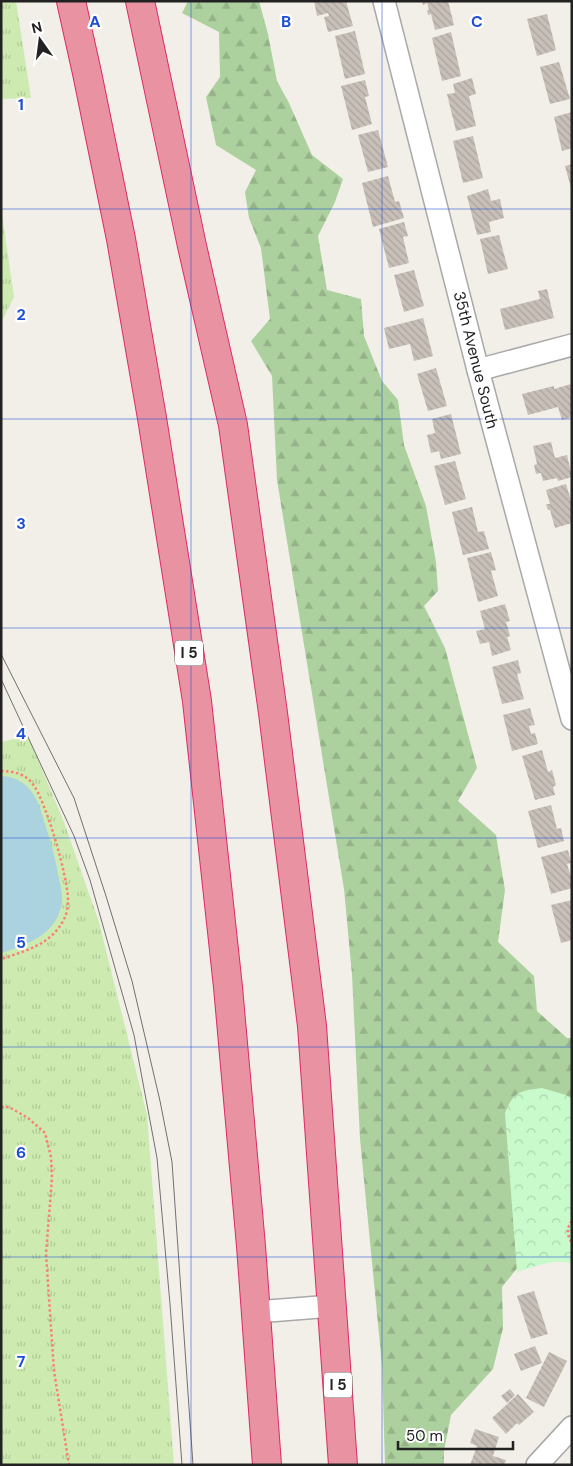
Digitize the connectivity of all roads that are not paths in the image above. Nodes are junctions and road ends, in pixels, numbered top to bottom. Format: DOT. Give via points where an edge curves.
graph roads {
  1 [pos="71,1"];
  2 [pos="140,1"];
  3 [pos="384,1"];
  4 [pos="572,345"];
  5 [pos="478,370"];
  6 [pos="572,719"];
  7 [pos="332,1306"];
  8 [pos="256,1312"];
  9 [pos="572,1427"];
  10 [pos="267,1465"];
  11 [pos="343,1465"];
  12 [pos="537,1465"];
  1 -- 8 [label="highway, I 5" via="121,239 197,701 228,987"];
  2 -- 7 [label="highway, I 5" via="233,425 312,1026"];
  3 -- 5 [label="street, 35th Avenue South"];
  4 -- 5 [label="street"];
  5 -- 6 [label="street, 35th Avenue South"];
  7 -- 8 [label="street"];
  7 -- 11 [label="highway, I 5"];
  8 -- 10 [label="highway, I 5"];
  9 -- 12 [label="street"];
}
